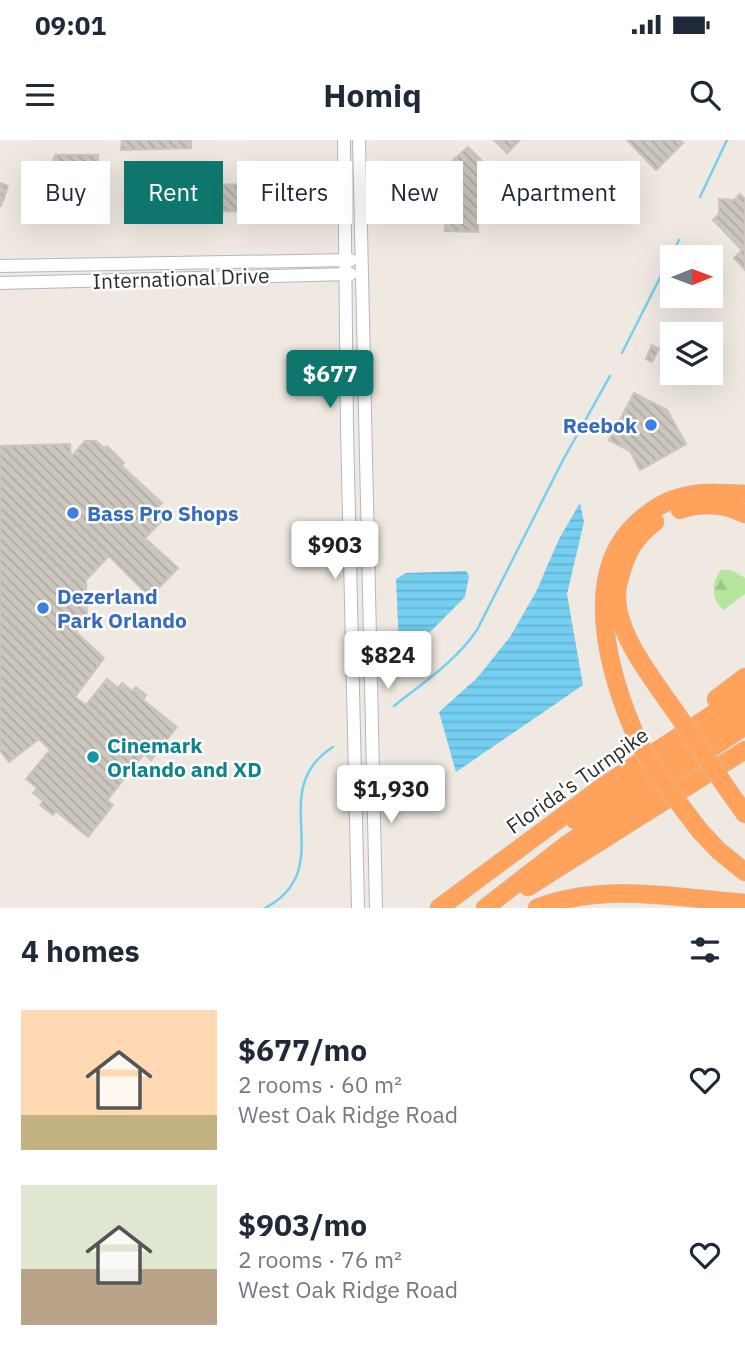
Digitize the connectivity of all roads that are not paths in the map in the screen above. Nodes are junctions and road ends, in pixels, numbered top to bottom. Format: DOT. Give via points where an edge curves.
graph roads {
  1 [pos="344,140"];
  2 [pos="359,140"];
  3 [pos="345,260"];
  4 [pos="362,260"];
  5 [pos="108,264"];
  6 [pos="146,264"];
  7 [pos="0,265"];
  8 [pos="345,274"];
  9 [pos="362,274"];
  10 [pos="73,281"];
  11 [pos="106,281"];
  12 [pos="0,282"];
  13 [pos="745,494"];
  14 [pos="745,514"];
  15 [pos="353,616"];
  16 [pos="371,642"];
  17 [pos="745,677"];
  18 [pos="745,693"];
  19 [pos="745,709"];
  20 [pos="745,726"];
  21 [pos="745,750"];
  22 [pos="605,785"];
  23 [pos="745,814"];
  24 [pos="745,872"];
  25 [pos="745,903"];
  26 [pos="358,908"];
  27 [pos="376,908"];
  28 [pos="440,908"];
  29 [pos="485,908"];
  30 [pos="495,908"];
  31 [pos="537,908"];
  1 -- 3 [label="street"];
  2 -- 4 [label="street"];
  3 -- 4 [label="street, International Drive"];
  3 -- 6 [label="street, International Drive"];
  3 -- 8 [label="street"];
  4 -- 9 [label="street"];
  5 -- 6 [label="street, International Drive"];
  5 -- 7 [label="street, International Drive"];
  5 -- 10 [label="street"];
  6 -- 11 [label="street"];
  8 -- 9 [label="street, International Drive"];
  8 -- 11 [label="street, International Drive"];
  8 -- 15 [label="street"];
  9 -- 16 [label="street"];
  10 -- 11 [label="street, International Drive"];
  10 -- 12 [label="street, International Drive"];
  13 -- 24 [label="highway, bridge" via="702,493 665,502 632,527 618,545 604,591 614,678 639,743 700,831"];
  14 -- 23 [label="highway, bridge" via="734,508 703,505 666,515 643,531 625,559 617,591 619,615 637,654"];
  15 -- 16 [label="street"];
  15 -- 26 [label="street"];
  16 -- 27 [label="street"];
  17 -- 22 [label="highway"];
  18 -- 22 [label="highway, Florida's Turnpike"];
  19 -- 28 [label="highway"];
  20 -- 29 [label="highway" via="566,845"];
  21 -- 30 [label="highway"];
  22 -- 28 [label="highway, Florida's Turnpike"];
  25 -- 31 [label="highway" via="622,893"];
}
